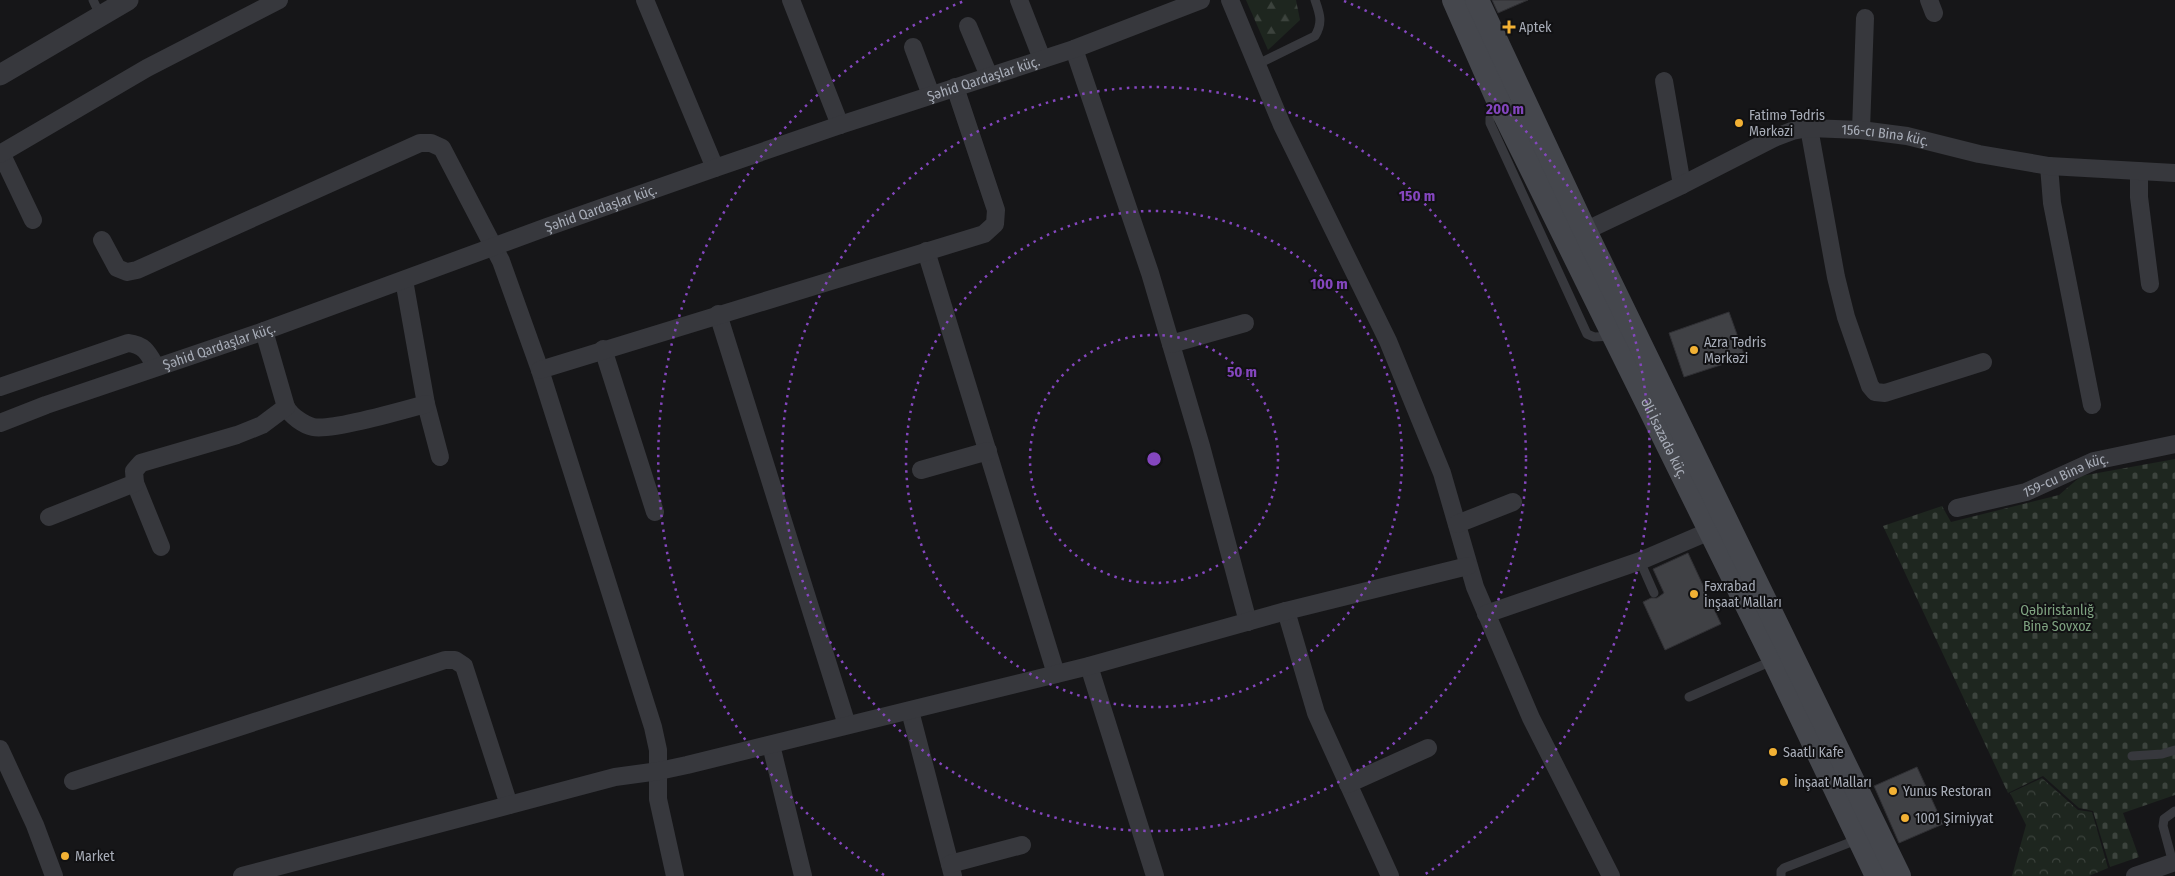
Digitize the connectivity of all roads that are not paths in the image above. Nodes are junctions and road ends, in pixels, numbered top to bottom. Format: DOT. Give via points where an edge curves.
graph roads {
  1 [pos="128,0"];
  2 [pos="279,0"];
  3 [pos="645,0"];
  4 [pos="791,0"];
  5 [pos="1019,0"];
  6 [pos="1201,0"];
  7 [pos="1230,0"];
  8 [pos="1315,0"];
  9 [pos="1454,0"];
  10 [pos="1477,0"];
  11 [pos="97,9"];
  12 [pos="1865,18"];
  13 [pos="968,26"];
  14 [pos="913,47"];
  15 [pos="1074,49"];
  16 [pos="1042,59"];
  17 [pos="1256,65"];
  18 [pos="0,75"];
  19 [pos="989,76"];
  20 [pos="1664,81"];
  21 [pos="955,86"];
  22 [pos="931,95"];
  23 [pos="840,125"];
  24 [pos="1809,128"];
  25 [pos="1861,130"];
  26 [pos="0,153"];
  27 [pos="2049,166"];
  28 [pos="715,168"];
  29 [pos="2138,171"];
  30 [pos="2175,173"];
  31 [pos="1682,185"];
  32 [pos="33,220"];
  33 [pos="1585,231"];
  34 [pos="102,240"];
  35 [pos="494,248"];
  36 [pos="926,251"];
  37 [pos="404,280"];
  38 [pos="2150,284"];
  39 [pos="718,314"];
  40 [pos="1245,323"];
  41 [pos="264,331"];
  42 [pos="1171,344"];
  43 [pos="604,349"];
  44 [pos="1983,362"];
  45 [pos="156,368"];
  46 [pos="540,370"];
  47 [pos="0,387"];
  48 [pos="426,404"];
  49 [pos="2092,405"];
  50 [pos="286,407"];
  51 [pos="0,423"];
  52 [pos="2175,444"];
  53 [pos="988,451"];
  54 [pos="440,457"];
  55 [pos="921,470"];
  56 [pos="135,483"];
  57 [pos="1513,502"];
  58 [pos="1957,508"];
  59 [pos="655,512"];
  60 [pos="49,517"];
  61 [pos="1457,524"];
  62 [pos="1718,528"];
  63 [pos="161,547"];
  64 [pos="1640,561"];
  65 [pos="1468,566"];
  66 [pos="1654,593"];
  67 [pos="1286,612"];
  68 [pos="1486,614"];
  69 [pos="1248,622"];
  70 [pos="1774,660"];
  71 [pos="1089,666"];
  72 [pos="1056,674"];
  73 [pos="1689,696"];
  74 [pos="910,710"];
  75 [pos="847,725"];
  76 [pos="771,745"];
  77 [pos="0,748"];
  78 [pos="1428,748"];
  79 [pos="2175,750"];
  80 [pos="2132,756"];
  81 [pos="659,771"];
  82 [pos="73,781"];
  83 [pos="1348,784"];
  84 [pos="509,805"];
  85 [pos="2175,811"];
  86 [pos="1860,839"];
  87 [pos="1022,844"];
  88 [pos="2174,862"];
  89 [pos="952,870"];
  90 [pos="271,873"];
  91 [pos="2141,875"];
  92 [pos="54,876"];
  93 [pos="242,876"];
  94 [pos="675,876"];
  95 [pos="803,876"];
  96 [pos="1155,876"];
  97 [pos="1390,876"];
  98 [pos="1611,876"];
  99 [pos="1781,876"];
  100 [pos="1877,876"];
  101 [pos="1899,876"];
  1 -- 11 [label="street"];
  2 -- 26 [label="street" via="147,68"];
  3 -- 28 [label="street"];
  4 -- 23 [label="street"];
  5 -- 16 [label="street"];
  6 -- 15 [label="street, Şəhid Qardaşlar küç."];
  7 -- 17 [label="street"];
  8 -- 17 [label="lane" via="1321,15 1320,27 1314,36"];
  9 -- 62 [label="main road, Əli İsazadə küç." via="1501,107 1613,336"];
  10 -- 33 [label="main road, Əli İsazadə küç."];
  11 -- 18 [label="street"];
  12 -- 25 [label="street"];
  13 -- 19 [label="street"];
  14 -- 22 [label="street"];
  15 -- 16 [label="street, Şəhid Qardaşlar küç."];
  15 -- 42 [label="street" via="1150,272"];
  16 -- 19 [label="street, Şəhid Qardaşlar küç."];
  17 -- 61 [label="street" via="1388,341 1442,473"];
  19 -- 21 [label="street, Şəhid Qardaşlar küç."];
  20 -- 31 [label="street"];
  21 -- 22 [label="street, Şəhid Qardaşlar küç."];
  21 -- 36 [label="street" via="996,217 991,229 984,234"];
  22 -- 23 [label="street, Şəhid Qardaşlar küç."];
  23 -- 28 [label="street, Şəhid Qardaşlar küç."];
  24 -- 25 [label="street, 156-cı Binə küç."];
  24 -- 31 [label="street, 156-cı Binə küç." via="1774,138"];
  24 -- 44 [label="street" via="1836,278 1870,386 1875,392 1885,393"];
  25 -- 27 [label="street, 156-cı Binə küç." via="1907,136 1979,154"];
  26 -- 32 [label="street"];
  27 -- 29 [label="street, 156-cı Binə küç."];
  27 -- 49 [label="street" via="2052,203"];
  28 -- 35 [label="street, Şəhid Qardaşlar küç."];
  29 -- 30 [label="street, 156-cı Binə küç."];
  29 -- 38 [label="street" via="2138,197"];
  31 -- 33 [label="street, 156-cı Binə küç."];
  33 -- 62 [label="main road, Əli İsazadə küç."];
  34 -- 35 [label="street" via="117,268 127,272 137,270 420,144 431,143 442,148"];
  35 -- 37 [label="street, Şəhid Qardaşlar küç."];
  35 -- 46 [label="street"];
  36 -- 39 [label="street"];
  36 -- 53 [label="street"];
  37 -- 41 [label="street, Şəhid Qardaşlar küç."];
  37 -- 48 [label="street"];
  39 -- 43 [label="street"];
  39 -- 75 [label="street"];
  40 -- 42 [label="street"];
  41 -- 45 [label="street, Şəhid Qardaşlar küç."];
  41 -- 50 [label="street"];
  42 -- 69 [label="street"];
  43 -- 46 [label="street"];
  43 -- 59 [label="street"];
  45 -- 47 [label="street" via="146,349 128,343"];
  45 -- 51 [label="street, Şəhid Qardaşlar küç."];
  46 -- 81 [label="street" via="653,727"];
  48 -- 50 [label="street" via="327,427 304,423"];
  48 -- 54 [label="street"];
  50 -- 56 [label="street" via="262,425 141,464 134,471"];
  52 -- 58 [label="street, 159-cu Binə küç." via="2094,461 2026,492"];
  53 -- 55 [label="street"];
  53 -- 72 [label="street"];
  56 -- 60 [label="street"];
  56 -- 63 [label="street"];
  57 -- 61 [label="street"];
  61 -- 65 [label="street"];
  62 -- 64 [label="street"];
  62 -- 70 [label="main road, Əli İsazadə küç."];
  62 -- 101 [label="main road, Əli İsazadə küç."];
  64 -- 66 [label="lane"];
  64 -- 68 [label="street"];
  65 -- 67 [label="street"];
  65 -- 68 [label="street"];
  67 -- 69 [label="street"];
  67 -- 83 [label="street" via="1316,713"];
  68 -- 98 [label="street" via="1531,718"];
  69 -- 71 [label="street"];
  70 -- 73 [label="lane"];
  70 -- 86 [label="main road, Əli İsazadə küç."];
  71 -- 72 [label="street"];
  71 -- 96 [label="street"];
  72 -- 74 [label="street"];
  74 -- 75 [label="street"];
  74 -- 89 [label="street"];
  75 -- 76 [label="street"];
  76 -- 81 [label="street"];
  76 -- 95 [label="street"];
  77 -- 92 [label="street"];
  78 -- 83 [label="street"];
  79 -- 80 [label="lane"];
  81 -- 84 [label="street" via="615,777"];
  81 -- 94 [label="street" via="658,799"];
  82 -- 84 [label="street" via="444,660 455,660 464,666"];
  83 -- 97 [label="street"];
  84 -- 90 [label="street"];
  85 -- 88 [label="lane" via="2164,819 2163,826"];
  86 -- 99 [label="lane" via="1784,868"];
  86 -- 100 [label="main road, Əli İsazadə küç."];
  87 -- 89 [label="street"];
  88 -- 91 [label="street"];
  90 -- 93 [label="street"];
}
